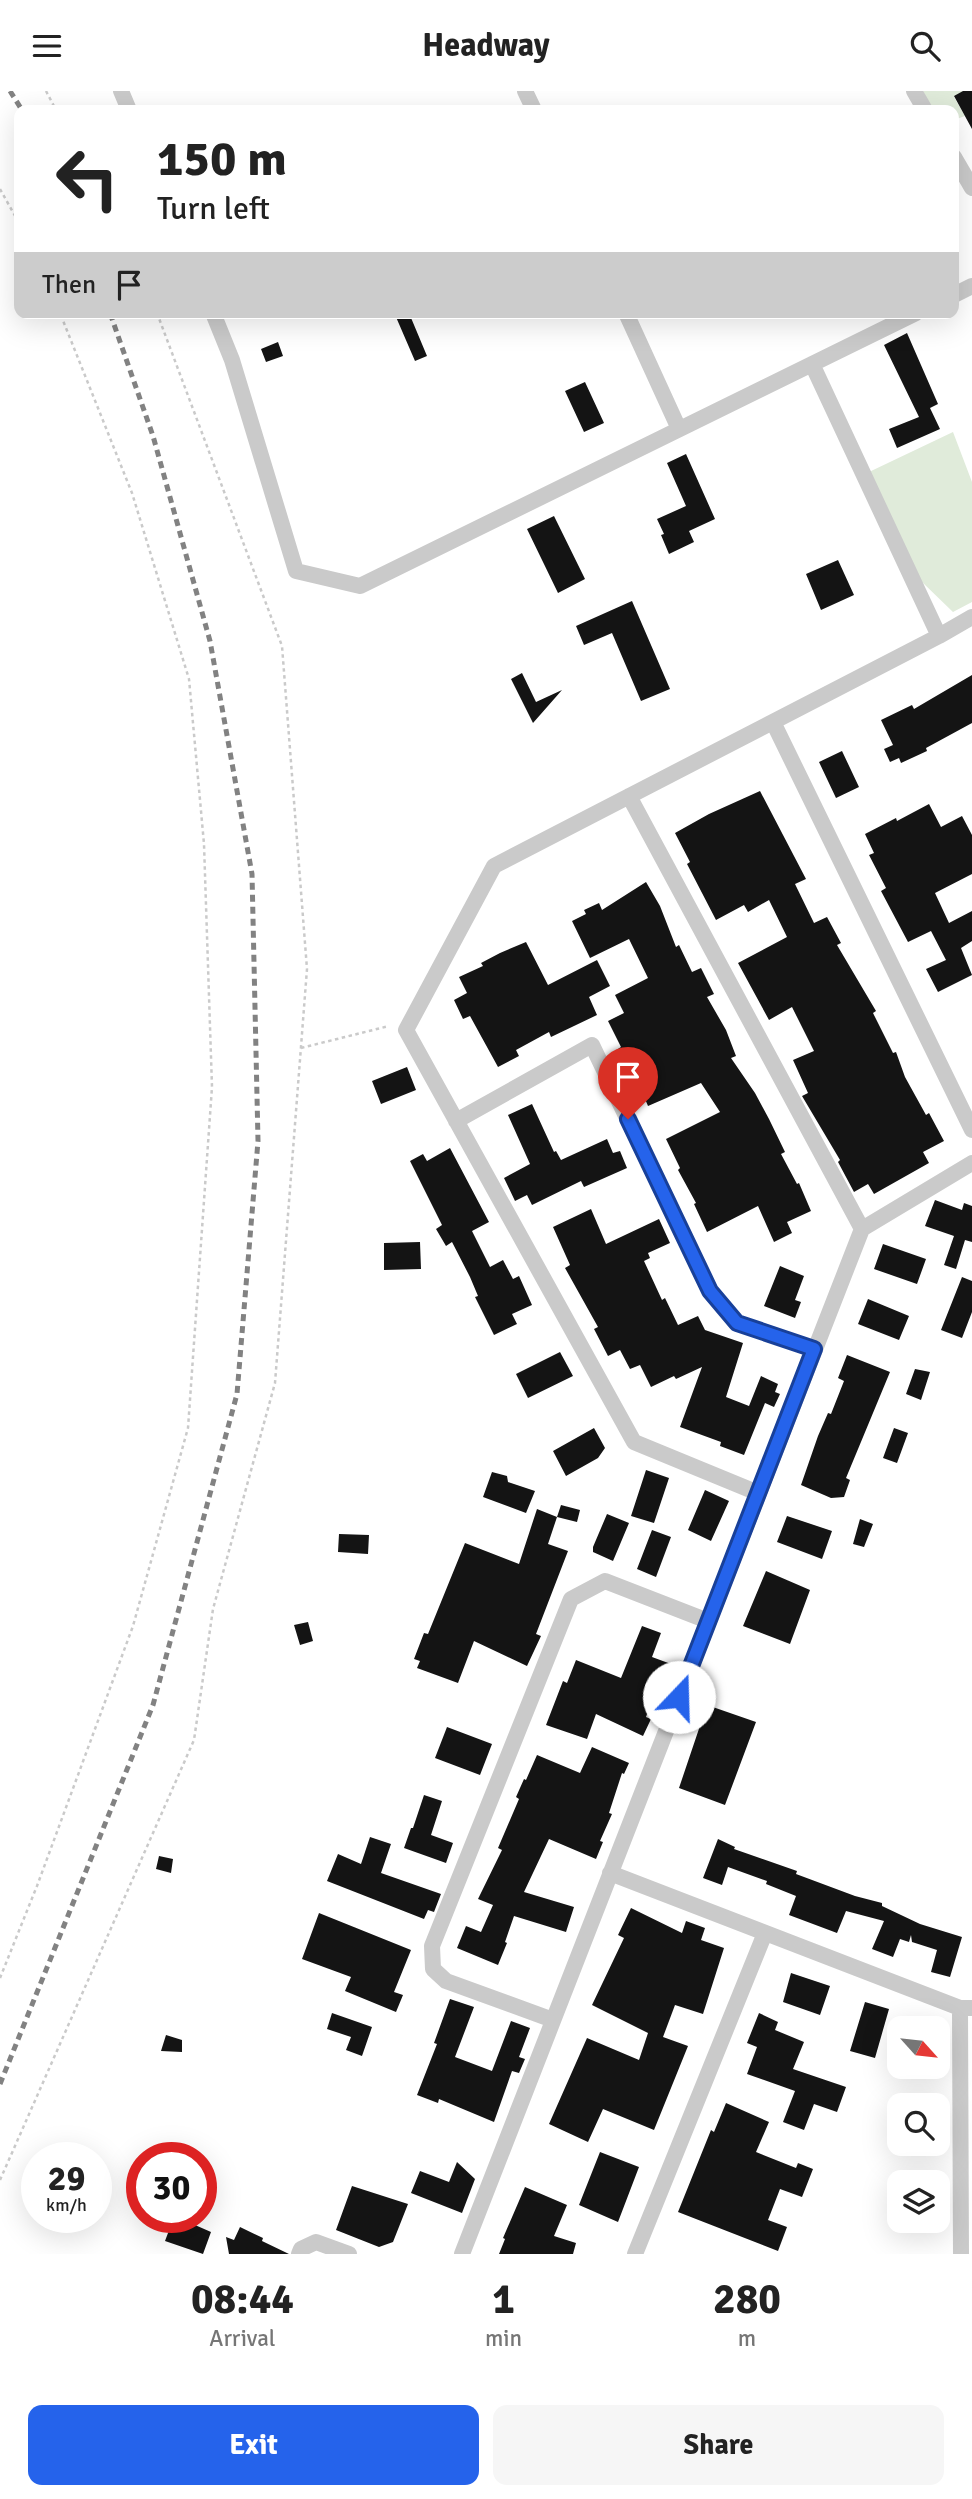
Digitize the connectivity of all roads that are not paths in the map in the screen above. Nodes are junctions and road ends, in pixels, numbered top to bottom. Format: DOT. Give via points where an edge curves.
graph roads {
  1 [pos="959,166"];
  2 [pos="972,188"];
  3 [pos="215,319"];
  4 [pos="629,319"];
  5 [pos="904,319"];
  6 [pos="812,364"];
  7 [pos="679,429"];
  8 [pos="972,617"];
  9 [pos="939,636"];
  10 [pos="773,722"];
  11 [pos="629,796"];
  12 [pos="456,1121"];
  13 [pos="972,1130"];
  14 [pos="972,1163"];
  15 [pos="862,1229"];
  16 [pos="814,1349"];
  17 [pos="758,1493"];
  18 [pos="708,1621"];
  19 [pos="610,1873"];
  20 [pos="765,1933"];
  21 [pos="966,2008"];
  22 [pos="553,2020"];
  23 [pos="299,2254"];
  24 [pos="349,2254"];
  25 [pos="461,2254"];
  26 [pos="635,2254"];
  27 [pos="961,2254"];
  1 -- 2 [label="street"];
  3 -- 7 [label="street" via="296,571 360,586"];
  4 -- 7 [label="street"];
  5 -- 6 [label="street"];
  6 -- 7 [label="street"];
  6 -- 9 [label="street"];
  8 -- 9 [label="street"];
  9 -- 10 [label="street"];
  10 -- 11 [label="street"];
  10 -- 13 [label="street"];
  11 -- 12 [label="street" via="494,866 406,1030"];
  11 -- 15 [label="street"];
  12 -- 16 [label="street" via="593,1045 710,1291 737,1323"];
  12 -- 17 [label="street" via="634,1442"];
  14 -- 15 [label="street"];
  15 -- 16 [label="street"];
  16 -- 17 [label="street"];
  17 -- 18 [label="street"];
  18 -- 19 [label="street"];
  18 -- 22 [label="street" via="605,1581 571,1599 432,1946 433,1969 446,1982"];
  19 -- 20 [label="street"];
  19 -- 22 [label="street"];
  20 -- 21 [label="street"];
  20 -- 26 [label="street"];
  21 -- 27 [label="street"];
  22 -- 25 [label="street"];
  23 -- 24 [label="street" via="300,2249 316,2242"];
}
